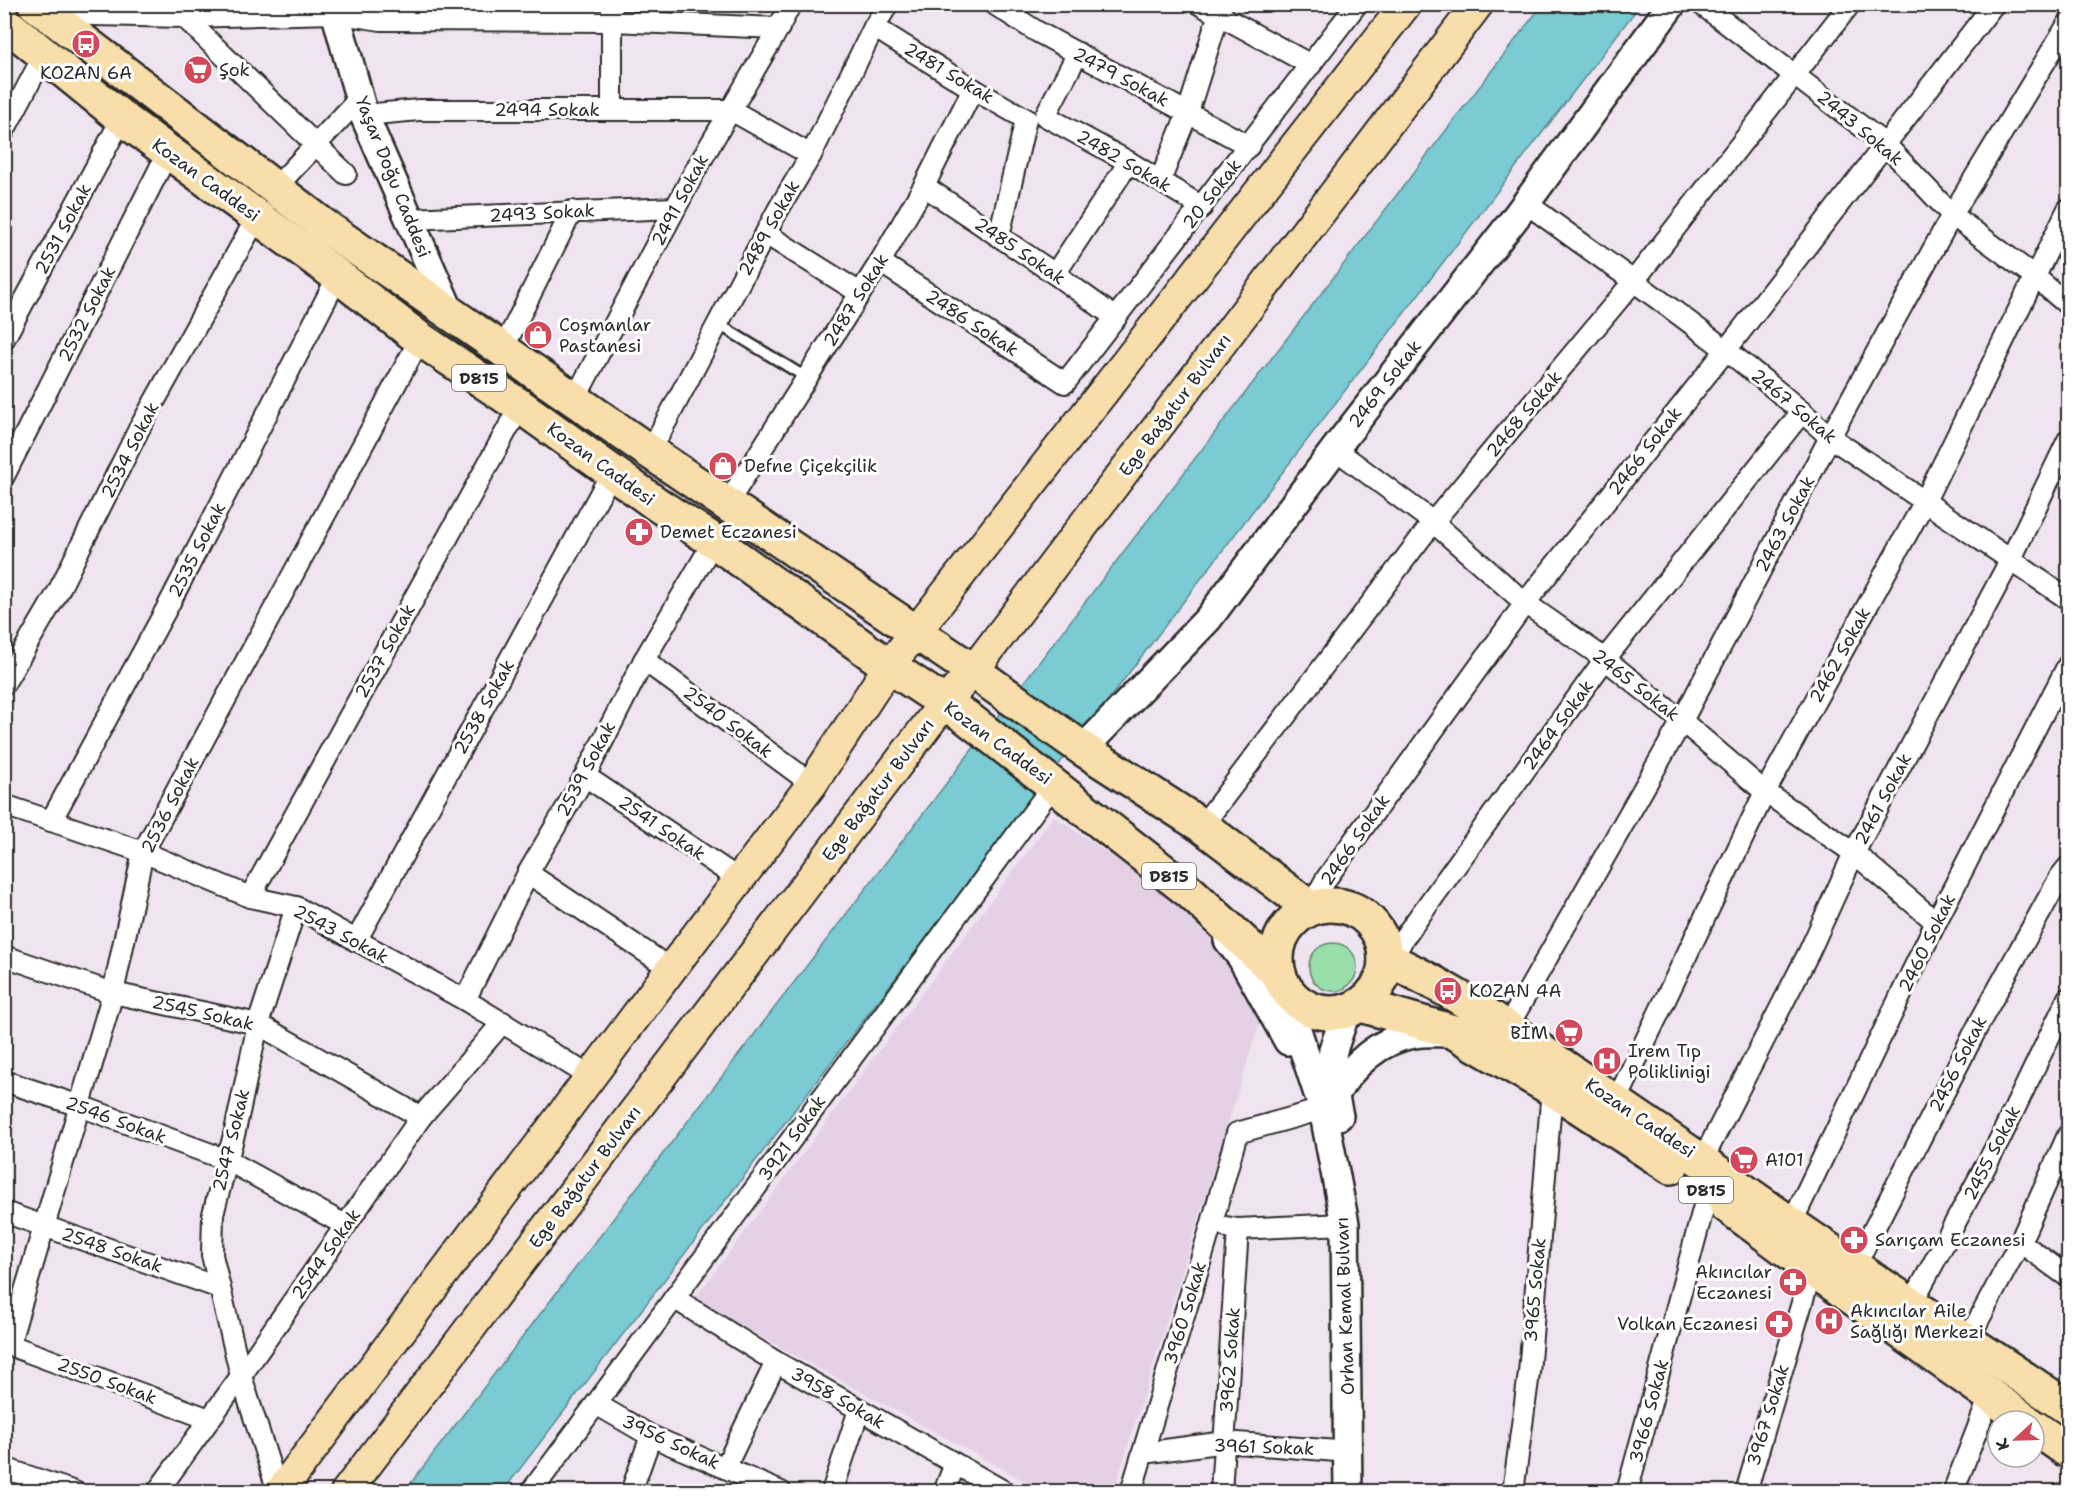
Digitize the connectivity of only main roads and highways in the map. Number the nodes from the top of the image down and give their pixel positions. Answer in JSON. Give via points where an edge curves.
{"nodes":[{"id":1,"x":1406,"y":4,"type":"edge"},
{"id":2,"x":1478,"y":4,"type":"edge"},
{"id":3,"x":1672,"y":4,"type":"edge"},
{"id":4,"x":41,"y":9,"type":"edge"},
{"id":5,"x":334,"y":9,"type":"edge"},
{"id":6,"x":4,"y":22,"type":"edge"},
{"id":7,"x":440,"y":305,"type":"junction"},
{"id":8,"x":419,"y":338,"type":"junction"},
{"id":9,"x":915,"y":633,"type":"junction"},
{"id":10,"x":889,"y":666,"type":"junction"},
{"id":11,"x":984,"y":679,"type":"junction"},
{"id":12,"x":955,"y":710,"type":"junction"},
{"id":13,"x":1083,"y":749,"type":"junction"},
{"id":14,"x":1190,"y":892,"type":"junction"},
{"id":15,"x":1310,"y":908,"type":"junction"},
{"id":16,"x":1388,"y":960,"type":"junction"},
{"id":17,"x":1279,"y":975,"type":"junction"},
{"id":18,"x":1361,"y":1005,"type":"junction"},
{"id":19,"x":1454,"y":1032,"type":"junction"},
{"id":20,"x":1324,"y":1097,"type":"junction"},
{"id":21,"x":1705,"y":1176,"type":"junction"},
{"id":22,"x":2068,"y":1408,"type":"edge"},
{"id":23,"x":2009,"y":1409,"type":"edge"},
{"id":24,"x":2046,"y":1435,"type":"edge"},
{"id":25,"x":2068,"y":1451,"type":"edge"},
{"id":26,"x":279,"y":1491,"type":"edge"},
{"id":27,"x":346,"y":1491,"type":"edge"},
{"id":28,"x":1348,"y":1491,"type":"edge"},
{"id":29,"x":1362,"y":1491,"type":"edge"}],
"edges":[{"from":1,"to":9,"type":"main road"},
{"from":2,"to":11,"type":"main road","name":"Ege Bağatur Bulvarı"},
{"from":3,"to":13,"type":"main road","name":"2469 Sokak","via":[[1526,203],[1208,620]]},
{"from":4,"to":7,"type":"highway","name":"Kozan Caddesi","number":"D815","via":[[324,225]]},
{"from":5,"to":7,"type":"main road","name":"Yaşar Doğu Caddesi","via":[[362,107]]},
{"from":6,"to":8,"type":"highway","name":"Kozan Caddesi","number":"D815","via":[[122,118]]},
{"from":7,"to":8,"type":"highway","via":[[417,305]]},
{"from":7,"to":9,"type":"highway","name":"Kozan Caddesi","number":"D815"},
{"from":8,"to":10,"type":"highway","name":"Kozan Caddesi","number":"D815"},
{"from":9,"to":10,"type":"main road"},
{"from":9,"to":11,"type":"highway","name":"Kozan Caddesi","number":"D815"},
{"from":10,"to":12,"type":"highway","name":"Kozan Caddesi","number":"D815"},
{"from":10,"to":26,"type":"main road","via":[[812,784]]},
{"from":11,"to":12,"type":"main road","name":"Ege Bağatur Bulvarı"},
{"from":11,"to":13,"type":"highway","name":"Kozan Caddesi","number":"D815"},
{"from":12,"to":14,"type":"highway","name":"Kozan Caddesi","number":"D815"},
{"from":12,"to":27,"type":"main road","name":"Ege Bağatur Bulvarı"},
{"from":13,"to":15,"type":"highway","name":"Kozan Caddesi","number":"D815","via":[[1202,826]]},
{"from":14,"to":17,"type":"highway","name":"Kozan Caddesi","number":"D815"},
{"from":14,"to":20,"type":"main road","via":[[1241,957]]},
{"from":15,"to":16,"type":"highway","via":[[1326,904],[1357,911],[1376,930]]},
{"from":15,"to":17,"type":"highway","via":[[1298,915],[1280,943]]},
{"from":16,"to":18,"type":"highway","via":[[1374,992]]},
{"from":16,"to":21,"type":"highway","name":"Kozan Caddesi","number":"D815","via":[[1448,991],[1616,1102]]},
{"from":17,"to":18,"type":"highway","number":"D815","via":[[1303,1006],[1324,1013],[1343,1012]]},
{"from":17,"to":20,"type":"main road"},
{"from":18,"to":19,"type":"highway","name":"Kozan Caddesi","number":"D815"},
{"from":18,"to":20,"type":"main road","via":[[1344,1018]]},
{"from":19,"to":20,"type":"main road","via":[[1414,1034],[1383,1045]]},
{"from":19,"to":21,"type":"highway","name":"Kozan Caddesi","number":"D815"},
{"from":20,"to":28,"type":"main road","name":"Orhan Kemal Bulvarı","via":[[1345,1224]]},
{"from":20,"to":29,"type":"main road","name":"Orhan Kemal Bulvarı","via":[[1364,1224]]},
{"from":21,"to":22,"type":"highway","name":"Kozan Caddesi","number":"D815","via":[[1791,1224]]},
{"from":21,"to":23,"type":"highway","name":"Kozan Caddesi","number":"D815","via":[[1812,1269]]},
{"from":24,"to":25,"type":"highway"}]}
